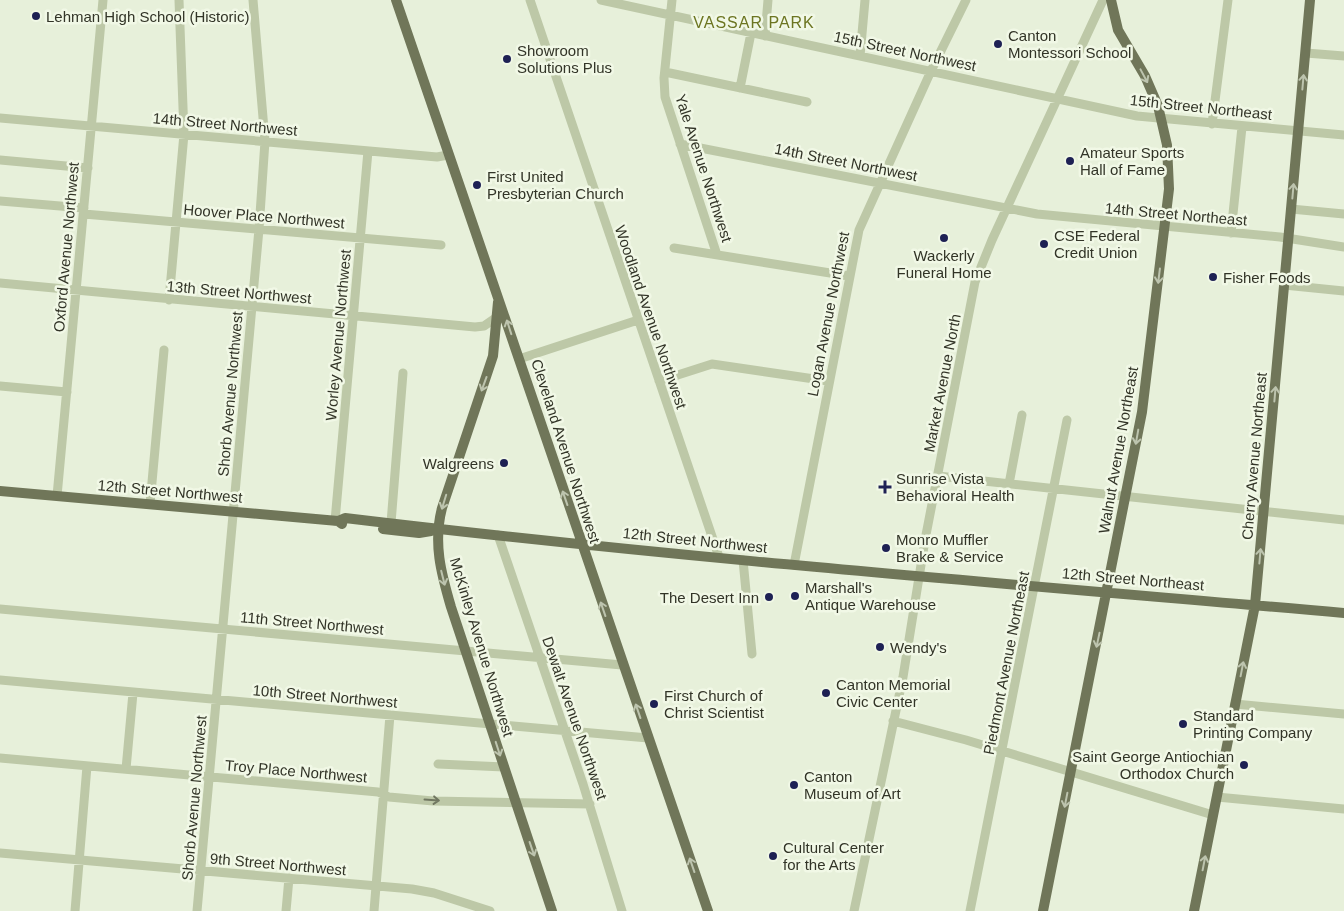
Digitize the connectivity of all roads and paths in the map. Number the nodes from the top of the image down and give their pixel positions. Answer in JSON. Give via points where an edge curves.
{"nodes":[{"id":1,"x":103,"y":0,"type":"edge"},
{"id":2,"x":179,"y":0,"type":"edge"},
{"id":3,"x":253,"y":0,"type":"edge"},
{"id":4,"x":396,"y":0,"type":"edge"},
{"id":5,"x":530,"y":0,"type":"edge"},
{"id":6,"x":601,"y":0,"type":"edge"},
{"id":7,"x":672,"y":0,"type":"edge"},
{"id":8,"x":768,"y":0,"type":"edge"},
{"id":9,"x":865,"y":0,"type":"edge"},
{"id":10,"x":966,"y":0,"type":"edge"},
{"id":11,"x":1103,"y":0,"type":"edge"},
{"id":12,"x":1110,"y":0,"type":"edge"},
{"id":13,"x":1228,"y":0,"type":"edge"},
{"id":14,"x":1310,"y":0,"type":"edge"},
{"id":15,"x":670,"y":16,"type":"junction"},
{"id":16,"x":751,"y":34,"type":"junction"},
{"id":17,"x":765,"y":36,"type":"junction"},
{"id":18,"x":1306,"y":53,"type":"junction"},
{"id":19,"x":860,"y":56,"type":"junction"},
{"id":20,"x":1344,"y":56,"type":"edge"},
{"id":21,"x":931,"y":71,"type":"junction"},
{"id":22,"x":665,"y":72,"type":"junction"},
{"id":23,"x":740,"y":88,"type":"junction"},
{"id":24,"x":1057,"y":98,"type":"junction"},
{"id":25,"x":807,"y":102,"type":"dead end"},
{"id":26,"x":0,"y":118,"type":"edge"},
{"id":27,"x":1162,"y":120,"type":"junction"},
{"id":28,"x":1212,"y":124,"type":"junction"},
{"id":29,"x":92,"y":125,"type":"junction"},
{"id":30,"x":1242,"y":127,"type":"junction"},
{"id":31,"x":1298,"y":131,"type":"junction"},
{"id":32,"x":184,"y":134,"type":"junction"},
{"id":33,"x":1344,"y":135,"type":"edge"},
{"id":34,"x":265,"y":141,"type":"junction"},
{"id":35,"x":680,"y":144,"type":"junction"},
{"id":36,"x":368,"y":151,"type":"junction"},
{"id":37,"x":448,"y":155,"type":"junction"},
{"id":38,"x":0,"y":160,"type":"edge"},
{"id":39,"x":88,"y":168,"type":"junction"},
{"id":40,"x":879,"y":183,"type":"junction"},
{"id":41,"x":0,"y":201,"type":"edge"},
{"id":42,"x":1006,"y":209,"type":"junction"},
{"id":43,"x":1291,"y":209,"type":"junction"},
{"id":44,"x":84,"y":211,"type":"junction"},
{"id":45,"x":1344,"y":214,"type":"edge"},
{"id":46,"x":176,"y":222,"type":"junction"},
{"id":47,"x":1165,"y":227,"type":"junction"},
{"id":48,"x":260,"y":229,"type":"junction"},
{"id":49,"x":1231,"y":233,"type":"junction"},
{"id":50,"x":360,"y":238,"type":"junction"},
{"id":51,"x":1288,"y":239,"type":"junction"},
{"id":52,"x":441,"y":245,"type":"dead end"},
{"id":53,"x":1344,"y":247,"type":"edge"},
{"id":54,"x":674,"y":248,"type":"dead end"},
{"id":55,"x":717,"y":255,"type":"junction"},
{"id":56,"x":849,"y":276,"type":"junction"},
{"id":57,"x":0,"y":283,"type":"edge"},
{"id":58,"x":1284,"y":285,"type":"junction"},
{"id":59,"x":76,"y":291,"type":"junction"},
{"id":60,"x":1344,"y":291,"type":"edge"},
{"id":61,"x":169,"y":300,"type":"junction"},
{"id":62,"x":498,"y":302,"type":"junction"},
{"id":63,"x":252,"y":307,"type":"junction"},
{"id":64,"x":354,"y":316,"type":"junction"},
{"id":65,"x":497,"y":318,"type":"junction"},
{"id":66,"x":638,"y":320,"type":"junction"},
{"id":67,"x":475,"y":327,"type":"junction"},
{"id":68,"x":496,"y":341,"type":"junction"},
{"id":69,"x":164,"y":350,"type":"dead end"},
{"id":70,"x":519,"y":359,"type":"junction"},
{"id":71,"x":403,"y":373,"type":"dead end"},
{"id":72,"x":828,"y":380,"type":"junction"},
{"id":73,"x":659,"y":381,"type":"junction"},
{"id":74,"x":0,"y":386,"type":"edge"},
{"id":75,"x":67,"y":392,"type":"junction"},
{"id":76,"x":1022,"y":415,"type":"dead end"},
{"id":77,"x":1067,"y":420,"type":"dead end"},
{"id":78,"x":938,"y":476,"type":"junction"},
{"id":79,"x":1010,"y":484,"type":"junction"},
{"id":80,"x":1055,"y":489,"type":"junction"},
{"id":81,"x":0,"y":491,"type":"edge"},
{"id":82,"x":57,"y":496,"type":"junction"},
{"id":83,"x":1126,"y":497,"type":"junction"},
{"id":84,"x":150,"y":504,"type":"junction"},
{"id":85,"x":233,"y":512,"type":"junction"},
{"id":86,"x":1264,"y":513,"type":"junction"},
{"id":87,"x":1344,"y":520,"type":"edge"},
{"id":88,"x":336,"y":521,"type":"junction"},
{"id":89,"x":391,"y":523,"type":"junction"},
{"id":90,"x":438,"y":530,"type":"junction"},
{"id":91,"x":498,"y":535,"type":"junction"},
{"id":92,"x":581,"y":544,"type":"junction"},
{"id":93,"x":719,"y":557,"type":"junction"},
{"id":94,"x":743,"y":560,"type":"junction"},
{"id":95,"x":794,"y":565,"type":"junction"},
{"id":96,"x":918,"y":577,"type":"junction"},
{"id":97,"x":1036,"y":586,"type":"junction"},
{"id":98,"x":1108,"y":592,"type":"junction"},
{"id":99,"x":1255,"y":605,"type":"junction"},
{"id":100,"x":0,"y":609,"type":"edge"},
{"id":101,"x":1344,"y":612,"type":"edge"},
{"id":102,"x":223,"y":629,"type":"junction"},
{"id":103,"x":466,"y":652,"type":"junction"},
{"id":104,"x":752,"y":654,"type":"dead end"},
{"id":105,"x":540,"y":658,"type":"junction"},
{"id":106,"x":622,"y":665,"type":"junction"},
{"id":107,"x":0,"y":680,"type":"edge"},
{"id":108,"x":133,"y":693,"type":"junction"},
{"id":109,"x":216,"y":700,"type":"junction"},
{"id":110,"x":1235,"y":704,"type":"junction"},
{"id":111,"x":1344,"y":714,"type":"edge"},
{"id":112,"x":390,"y":715,"type":"junction"},
{"id":113,"x":893,"y":721,"type":"junction"},
{"id":114,"x":490,"y":724,"type":"junction"},
{"id":115,"x":565,"y":731,"type":"junction"},
{"id":116,"x":648,"y":738,"type":"junction"},
{"id":117,"x":1002,"y":751,"type":"junction"},
{"id":118,"x":0,"y":758,"type":"edge"},
{"id":119,"x":438,"y":764,"type":"dead end"},
{"id":120,"x":87,"y":766,"type":"junction"},
{"id":121,"x":504,"y":767,"type":"junction"},
{"id":122,"x":126,"y":769,"type":"junction"},
{"id":123,"x":1071,"y":772,"type":"junction"},
{"id":124,"x":210,"y":777,"type":"junction"},
{"id":125,"x":384,"y":795,"type":"junction"},
{"id":126,"x":1217,"y":797,"type":"junction"},
{"id":127,"x":516,"y":803,"type":"junction"},
{"id":128,"x":590,"y":804,"type":"junction"},
{"id":129,"x":1344,"y":809,"type":"edge"},
{"id":130,"x":1213,"y":815,"type":"junction"},
{"id":131,"x":0,"y":853,"type":"edge"},
{"id":132,"x":79,"y":860,"type":"junction"},
{"id":133,"x":201,"y":871,"type":"junction"},
{"id":134,"x":289,"y":878,"type":"junction"},
{"id":135,"x":376,"y":886,"type":"junction"},
{"id":136,"x":75,"y":911,"type":"edge"},
{"id":137,"x":198,"y":911,"type":"edge"},
{"id":138,"x":286,"y":911,"type":"edge"},
{"id":139,"x":374,"y":911,"type":"edge"},
{"id":140,"x":490,"y":911,"type":"edge"},
{"id":141,"x":552,"y":911,"type":"edge"},
{"id":142,"x":622,"y":911,"type":"edge"},
{"id":143,"x":708,"y":911,"type":"edge"},
{"id":144,"x":854,"y":911,"type":"edge"},
{"id":145,"x":970,"y":911,"type":"edge"},
{"id":146,"x":1044,"y":911,"type":"edge"},
{"id":147,"x":1194,"y":911,"type":"edge"}],
"edges":[{"from":1,"to":29,"type":"street","name":"Oxford Avenue Northwest"},
{"from":2,"to":32,"type":"street"},
{"from":3,"to":34,"type":"street","name":"Shorb Avenue Northwest"},
{"from":4,"to":37,"type":"main road","name":"Cleveland Avenue Northwest"},
{"from":5,"to":66,"type":"street","name":"Woodland Avenue Northwest"},
{"from":6,"to":15,"type":"street","name":"15th Street Northwest"},
{"from":7,"to":15,"type":"street","name":"Yale Avenue Northwest"},
{"from":8,"to":17,"type":"street"},
{"from":9,"to":19,"type":"street"},
{"from":10,"to":21,"type":"street","name":"Logan Avenue Northwest"},
{"from":11,"to":24,"type":"street","name":"Market Avenue North"},
{"from":12,"to":27,"type":"main road","name":"Walnut Avenue Northeast","one_way":true,"via":[[1118,30],[1145,76]]},
{"from":13,"to":28,"type":"street"},
{"from":14,"to":18,"type":"main road","name":"Cherry Avenue Northeast"},
{"from":15,"to":16,"type":"street","name":"15th Street Northwest"},
{"from":15,"to":22,"type":"street","name":"Yale Avenue Northwest"},
{"from":16,"to":17,"type":"street","name":"15th Street Northwest"},
{"from":16,"to":23,"type":"street"},
{"from":17,"to":19,"type":"street","name":"15th Street Northwest"},
{"from":18,"to":20,"type":"street"},
{"from":31,"to":18,"type":"main road","name":"Cherry Avenue Northeast","one_way":true},
{"from":19,"to":21,"type":"street","name":"15th Street Northwest"},
{"from":21,"to":24,"type":"street","name":"15th Street Northwest"},
{"from":21,"to":40,"type":"street","name":"Logan Avenue Northwest"},
{"from":22,"to":23,"type":"street"},
{"from":22,"to":35,"type":"street","name":"Yale Avenue Northwest","via":[[665,97]]},
{"from":23,"to":25,"type":"street"},
{"from":24,"to":27,"type":"street","name":"15th Street Northeast"},
{"from":24,"to":42,"type":"street","name":"Market Avenue North"},
{"from":26,"to":29,"type":"street","name":"14th Street Northwest"},
{"from":27,"to":28,"type":"street","name":"15th Street Northeast"},
{"from":27,"to":47,"type":"main road","name":"Walnut Avenue Northeast","via":[[1170,174]]},
{"from":28,"to":30,"type":"street","name":"15th Street Northeast"},
{"from":29,"to":32,"type":"street","name":"14th Street Northwest"},
{"from":29,"to":39,"type":"street","name":"Oxford Avenue Northwest"},
{"from":30,"to":31,"type":"street","name":"15th Street Northeast"},
{"from":30,"to":49,"type":"street"},
{"from":31,"to":33,"type":"street","name":"15th Street Northeast"},
{"from":43,"to":31,"type":"main road","name":"Cherry Avenue Northeast","one_way":true},
{"from":32,"to":34,"type":"street","name":"14th Street Northwest"},
{"from":32,"to":46,"type":"street"},
{"from":34,"to":36,"type":"street","name":"14th Street Northwest"},
{"from":34,"to":48,"type":"street","name":"Shorb Avenue Northwest"},
{"from":35,"to":40,"type":"street","name":"14th Street Northwest"},
{"from":35,"to":55,"type":"street","name":"Yale Avenue Northwest"},
{"from":36,"to":37,"type":"street","name":"14th Street Northwest","via":[[437,157]]},
{"from":36,"to":50,"type":"street","name":"Worley Avenue Northwest"},
{"from":37,"to":62,"type":"main road","name":"Cleveland Avenue Northwest"},
{"from":38,"to":39,"type":"street"},
{"from":39,"to":44,"type":"street","name":"Oxford Avenue Northwest"},
{"from":40,"to":42,"type":"street","name":"14th Street Northwest"},
{"from":40,"to":56,"type":"street","name":"Logan Avenue Northwest","via":[[859,230]]},
{"from":41,"to":44,"type":"street","name":"Hoover Place Northwest"},
{"from":42,"to":47,"type":"street","name":"14th Street Northeast"},
{"from":42,"to":78,"type":"street","name":"Market Avenue North","via":[[974,288]]},
{"from":43,"to":45,"type":"street"},
{"from":43,"to":51,"type":"main road","name":"Cherry Avenue Northeast"},
{"from":44,"to":46,"type":"street","name":"Hoover Place Northwest"},
{"from":44,"to":59,"type":"street","name":"Oxford Avenue Northwest"},
{"from":46,"to":48,"type":"street","name":"Hoover Place Northwest"},
{"from":46,"to":61,"type":"street"},
{"from":47,"to":49,"type":"street","name":"14th Street Northeast"},
{"from":47,"to":83,"type":"main road","name":"Walnut Avenue Northeast","one_way":true,"via":[[1148,373]]},
{"from":48,"to":50,"type":"street","name":"Hoover Place Northwest"},
{"from":48,"to":63,"type":"street","name":"Shorb Avenue Northwest"},
{"from":49,"to":51,"type":"street","name":"14th Street Northeast"},
{"from":50,"to":52,"type":"street","name":"Hoover Place Northwest"},
{"from":50,"to":64,"type":"street","name":"Worley Avenue Northwest"},
{"from":51,"to":53,"type":"street","name":"14th Street Northeast"},
{"from":51,"to":58,"type":"main road","name":"Cherry Avenue Northeast"},
{"from":54,"to":55,"type":"street"},
{"from":55,"to":56,"type":"street"},
{"from":56,"to":72,"type":"street","name":"Logan Avenue Northwest"},
{"from":57,"to":59,"type":"street","name":"13th Street Northwest"},
{"from":58,"to":60,"type":"street"},
{"from":86,"to":58,"type":"main road","name":"Cherry Avenue Northeast","one_way":true},
{"from":59,"to":61,"type":"street","name":"13th Street Northwest"},
{"from":59,"to":75,"type":"street","name":"Oxford Avenue Northwest"},
{"from":61,"to":63,"type":"street","name":"13th Street Northwest"},
{"from":62,"to":65,"type":"main road","name":"McKinley Avenue Northwest"},
{"from":70,"to":62,"type":"main road","name":"Cleveland Avenue Northwest","one_way":true},
{"from":63,"to":64,"type":"street","name":"13th Street Northwest"},
{"from":63,"to":85,"type":"street","name":"Shorb Avenue Northwest"},
{"from":64,"to":67,"type":"street","name":"13th Street Northwest"},
{"from":64,"to":88,"type":"street","name":"Worley Avenue Northwest"},
{"from":65,"to":67,"type":"street","name":"13th Street Northwest"},
{"from":65,"to":68,"type":"main road","name":"McKinley Avenue Northwest"},
{"from":66,"to":70,"type":"street"},
{"from":66,"to":73,"type":"street","name":"Woodland Avenue Northwest"},
{"from":67,"to":68,"type":"street","name":"13th Street Northwest"},
{"from":68,"to":90,"type":"main road","name":"McKinley Avenue Northwest","one_way":true,"via":[[442,508]]},
{"from":69,"to":84,"type":"street"},
{"from":92,"to":70,"type":"main road","name":"Cleveland Avenue Northwest","one_way":true},
{"from":71,"to":89,"type":"street"},
{"from":72,"to":73,"type":"street","via":[[712,364]]},
{"from":72,"to":95,"type":"street","name":"Logan Avenue Northwest"},
{"from":73,"to":93,"type":"street","name":"Woodland Avenue Northwest"},
{"from":74,"to":75,"type":"street"},
{"from":75,"to":82,"type":"street","name":"Oxford Avenue Northwest"},
{"from":76,"to":79,"type":"street"},
{"from":77,"to":80,"type":"street","name":"Piedmont Avenue Northeast"},
{"from":78,"to":79,"type":"street"},
{"from":78,"to":96,"type":"street","name":"Market Avenue North"},
{"from":79,"to":80,"type":"street"},
{"from":80,"to":83,"type":"street"},
{"from":80,"to":97,"type":"street","name":"Piedmont Avenue Northeast"},
{"from":81,"to":82,"type":"main road","name":"12th Street Northwest"},
{"from":82,"to":84,"type":"main road","name":"12th Street Northwest"},
{"from":83,"to":86,"type":"street"},
{"from":83,"to":98,"type":"main road","name":"Walnut Avenue Northeast"},
{"from":84,"to":85,"type":"main road","name":"12th Street Northwest"},
{"from":85,"to":88,"type":"main road","name":"12th Street Northwest"},
{"from":85,"to":102,"type":"street","name":"Shorb Avenue Northwest"},
{"from":86,"to":87,"type":"street"},
{"from":99,"to":86,"type":"main road","name":"Cherry Avenue Northeast","one_way":true},
{"from":88,"to":89,"type":"main road","name":"12th Street Northwest","via":[[345,518]]},
{"from":88,"to":90,"type":"main road","name":"12th Street Northwest","via":[[344,525],[419,533]]},
{"from":89,"to":90,"type":"main road","name":"12th Street Northwest"},
{"from":90,"to":91,"type":"main road","name":"12th Street Northwest"},
{"from":90,"to":103,"type":"main road","name":"McKinley Avenue Northwest","one_way":true,"via":[[440,565]]},
{"from":91,"to":92,"type":"main road","name":"12th Street Northwest"},
{"from":91,"to":105,"type":"street","name":"Dewalt Avenue Northwest"},
{"from":92,"to":93,"type":"main road","name":"12th Street Northwest"},
{"from":106,"to":92,"type":"main road","name":"Cleveland Avenue Northwest","one_way":true},
{"from":93,"to":94,"type":"main road","name":"12th Street Northwest"},
{"from":94,"to":95,"type":"main road","name":"12th Street Northwest"},
{"from":94,"to":104,"type":"street"},
{"from":95,"to":96,"type":"main road","name":"12th Street Northwest"},
{"from":96,"to":97,"type":"main road","name":"12th Street Northeast"},
{"from":96,"to":113,"type":"street","name":"Market Avenue North"},
{"from":97,"to":98,"type":"main road","name":"12th Street Northeast"},
{"from":97,"to":117,"type":"street","name":"Piedmont Avenue Northeast"},
{"from":98,"to":99,"type":"main road","name":"12th Street Northeast"},
{"from":98,"to":123,"type":"main road","name":"Walnut Avenue Northeast","one_way":true},
{"from":99,"to":101,"type":"main road","name":"12th Street Northeast"},
{"from":110,"to":99,"type":"main road","name":"Cherry Avenue Northeast","one_way":true},
{"from":100,"to":102,"type":"street","name":"11th Street Northwest"},
{"from":102,"to":103,"type":"street","name":"11th Street Northwest"},
{"from":102,"to":109,"type":"street","name":"Shorb Avenue Northwest"},
{"from":103,"to":105,"type":"street","name":"11th Street Northwest"},
{"from":103,"to":114,"type":"main road","name":"McKinley Avenue Northwest"},
{"from":105,"to":106,"type":"street","name":"11th Street Northwest"},
{"from":105,"to":115,"type":"street","name":"Dewalt Avenue Northwest"},
{"from":116,"to":106,"type":"main road","name":"Cleveland Avenue Northwest","one_way":true},
{"from":107,"to":108,"type":"street","name":"10th Street Northwest"},
{"from":108,"to":109,"type":"street","name":"10th Street Northwest"},
{"from":108,"to":122,"type":"street"},
{"from":109,"to":112,"type":"street","name":"10th Street Northwest"},
{"from":109,"to":124,"type":"street","name":"Shorb Avenue Northwest"},
{"from":110,"to":111,"type":"street"},
{"from":110,"to":126,"type":"main road","name":"Cherry Avenue Northeast"},
{"from":112,"to":114,"type":"street","name":"10th Street Northwest"},
{"from":112,"to":125,"type":"street"},
{"from":113,"to":117,"type":"street"},
{"from":113,"to":144,"type":"street","name":"Market Avenue North"},
{"from":114,"to":115,"type":"street","name":"10th Street Northwest"},
{"from":114,"to":121,"type":"main road","name":"McKinley Avenue Northwest","one_way":true},
{"from":115,"to":116,"type":"street","name":"10th Street Northwest"},
{"from":115,"to":128,"type":"street","name":"Dewalt Avenue Northwest"},
{"from":143,"to":116,"type":"main road","name":"Cleveland Avenue Northwest","one_way":true},
{"from":117,"to":123,"type":"street"},
{"from":117,"to":145,"type":"street","name":"Piedmont Avenue Northeast"},
{"from":118,"to":120,"type":"street","name":"Troy Place Northwest"},
{"from":119,"to":121,"type":"street"},
{"from":120,"to":122,"type":"street","name":"Troy Place Northwest"},
{"from":120,"to":132,"type":"street"},
{"from":121,"to":127,"type":"main road","name":"McKinley Avenue Northwest"},
{"from":122,"to":124,"type":"street","name":"Troy Place Northwest"},
{"from":123,"to":130,"type":"street"},
{"from":123,"to":146,"type":"main road","name":"Walnut Avenue Northeast","one_way":true},
{"from":124,"to":125,"type":"street","name":"Troy Place Northwest"},
{"from":124,"to":133,"type":"street","name":"Shorb Avenue Northwest"},
{"from":125,"to":127,"type":"street","name":"Troy Place Northwest","one_way":true,"via":[[433,801]]},
{"from":125,"to":135,"type":"street"},
{"from":126,"to":129,"type":"street"},
{"from":126,"to":130,"type":"main road","name":"Cherry Avenue Northeast"},
{"from":127,"to":128,"type":"street","name":"Troy Place Northwest"},
{"from":127,"to":141,"type":"main road","name":"McKinley Avenue Northwest","one_way":true},
{"from":128,"to":142,"type":"street","name":"Dewalt Avenue Northwest"},
{"from":147,"to":130,"type":"main road","name":"Cherry Avenue Northeast","one_way":true},
{"from":131,"to":132,"type":"street","name":"9th Street Northwest"},
{"from":132,"to":133,"type":"street","name":"9th Street Northwest"},
{"from":132,"to":136,"type":"street"},
{"from":133,"to":134,"type":"street","name":"9th Street Northwest"},
{"from":133,"to":137,"type":"street","name":"Shorb Avenue Northwest"},
{"from":134,"to":135,"type":"street","name":"9th Street Northwest"},
{"from":134,"to":138,"type":"street"},
{"from":135,"to":139,"type":"street"},
{"from":135,"to":140,"type":"street","name":"9th Street Northwest","via":[[425,891]]}]}
